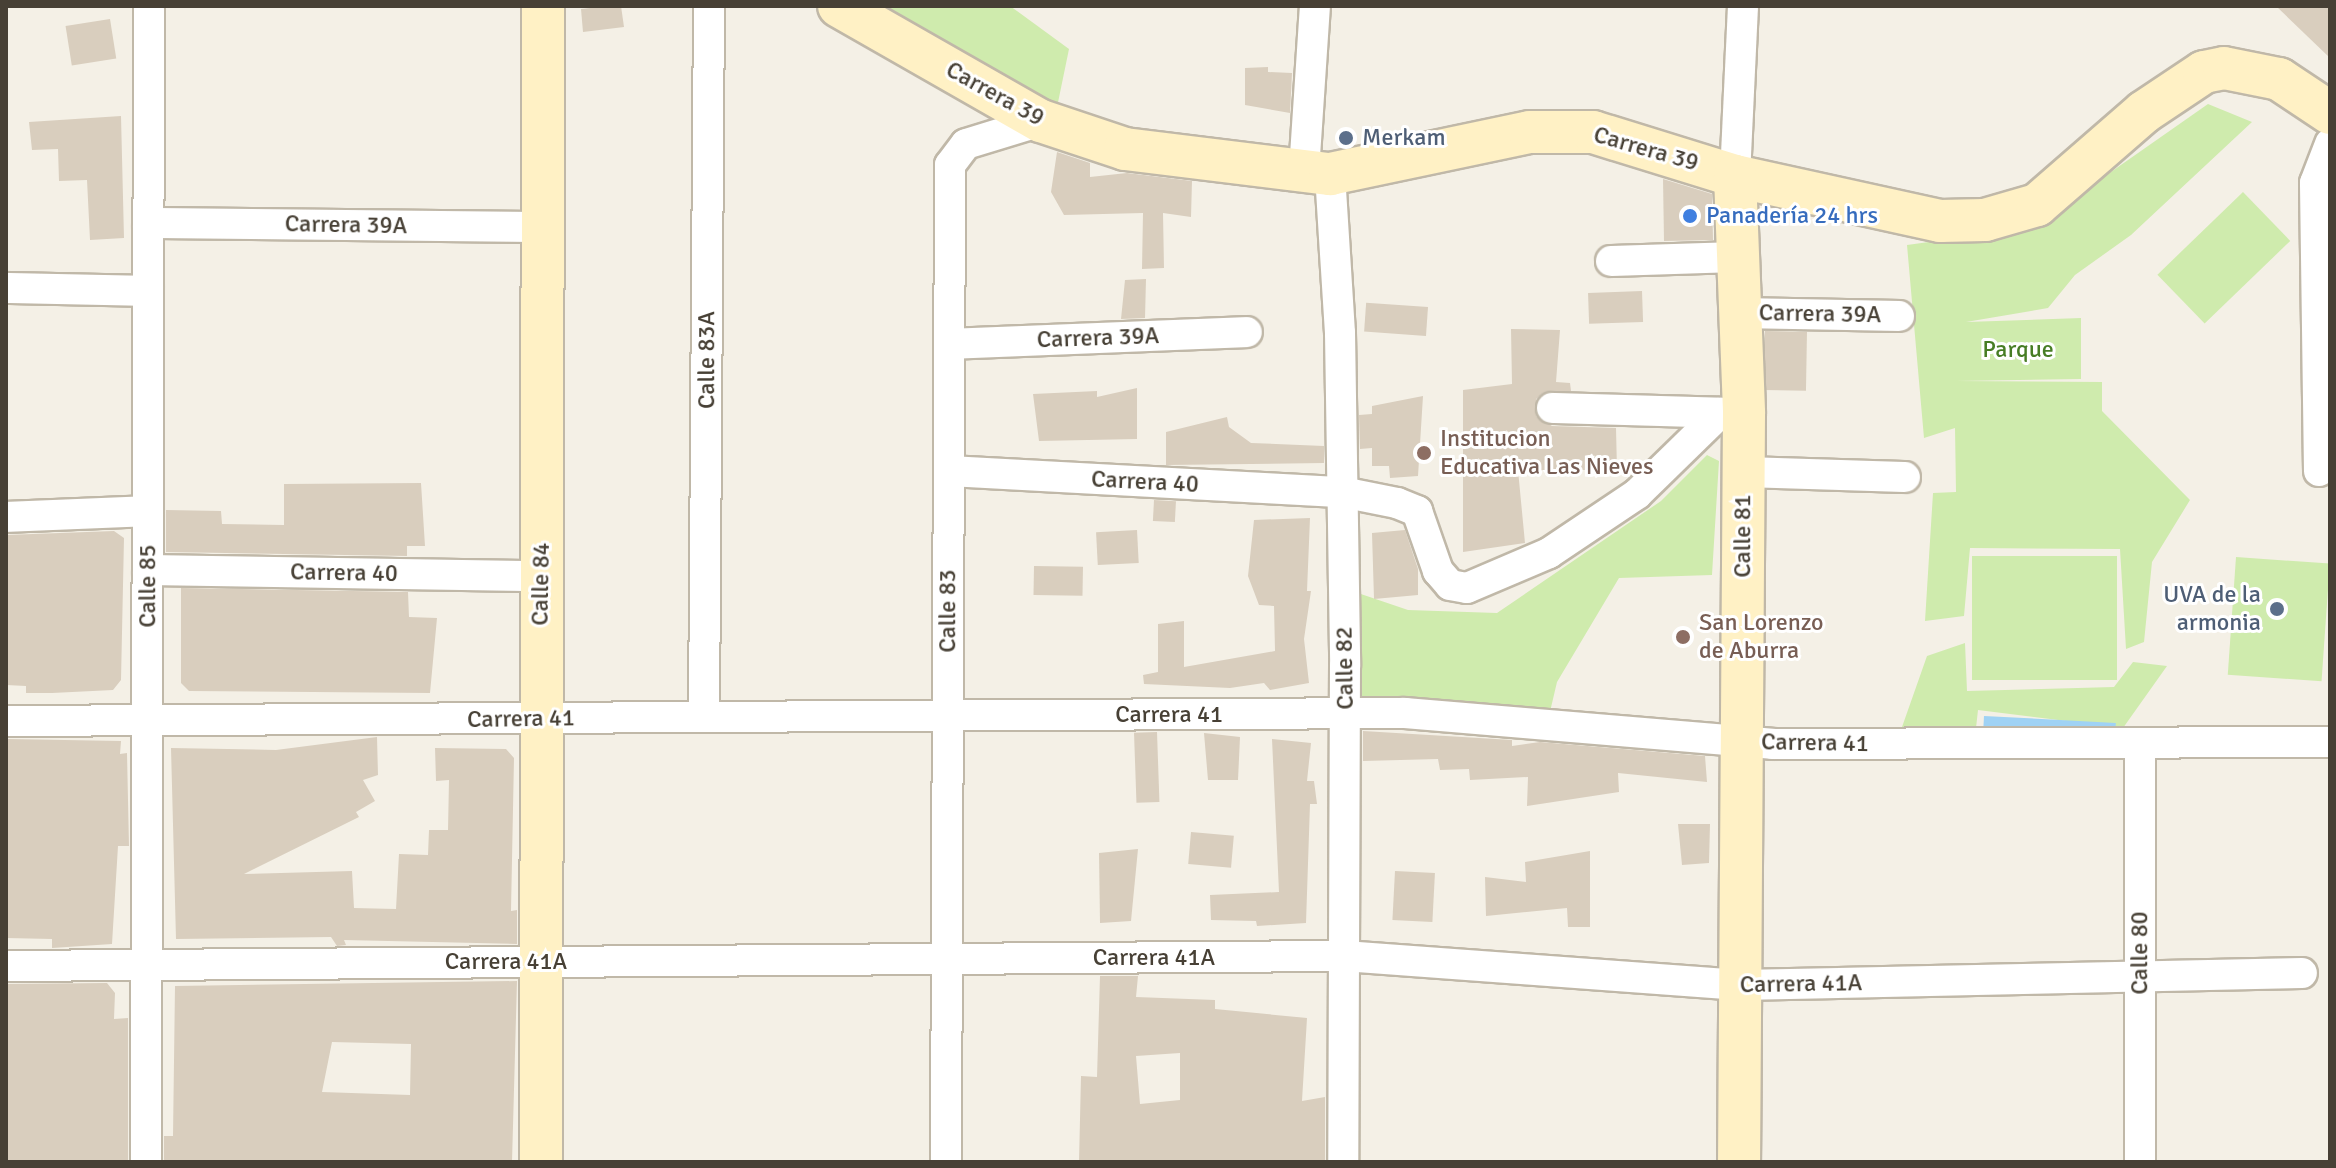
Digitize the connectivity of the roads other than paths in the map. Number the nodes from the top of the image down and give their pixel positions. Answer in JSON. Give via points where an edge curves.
{"nodes":[{"id":1,"x":543,"y":6,"type":"edge"},
{"id":2,"x":709,"y":6,"type":"edge"},
{"id":3,"x":839,"y":6,"type":"edge"},
{"id":4,"x":1315,"y":6,"type":"edge"},
{"id":5,"x":1743,"y":6,"type":"edge"},
{"id":6,"x":149,"y":9,"type":"dead end"},
{"id":7,"x":2330,"y":113,"type":"edge"},
{"id":8,"x":1041,"y":121,"type":"junction"},
{"id":9,"x":2330,"y":144,"type":"edge"},
{"id":10,"x":1317,"y":172,"type":"junction"},
{"id":11,"x":1735,"y":176,"type":"junction"},
{"id":12,"x":148,"y":223,"type":"junction"},
{"id":13,"x":544,"y":227,"type":"junction"},
{"id":14,"x":1737,"y":257,"type":"junction"},
{"id":15,"x":1611,"y":261,"type":"dead end"},
{"id":16,"x":6,"y":288,"type":"edge"},
{"id":17,"x":148,"y":291,"type":"junction"},
{"id":18,"x":1741,"y":313,"type":"junction"},
{"id":19,"x":1899,"y":316,"type":"dead end"},
{"id":20,"x":1247,"y":332,"type":"dead end"},
{"id":21,"x":950,"y":344,"type":"junction"},
{"id":22,"x":1552,"y":408,"type":"dead end"},
{"id":23,"x":1732,"y":413,"type":"junction"},
{"id":24,"x":949,"y":471,"type":"junction"},
{"id":25,"x":2319,"y":471,"type":"dead end"},
{"id":26,"x":1744,"y":472,"type":"junction"},
{"id":27,"x":1905,"y":477,"type":"dead end"},
{"id":28,"x":1342,"y":492,"type":"junction"},
{"id":29,"x":148,"y":511,"type":"junction"},
{"id":30,"x":6,"y":517,"type":"edge"},
{"id":31,"x":148,"y":570,"type":"junction"},
{"id":32,"x":541,"y":576,"type":"junction"},
{"id":33,"x":1346,"y":714,"type":"junction"},
{"id":34,"x":704,"y":715,"type":"junction"},
{"id":35,"x":948,"y":716,"type":"junction"},
{"id":36,"x":539,"y":720,"type":"junction"},
{"id":37,"x":6,"y":721,"type":"edge"},
{"id":38,"x":148,"y":723,"type":"junction"},
{"id":39,"x":1742,"y":741,"type":"junction"},
{"id":40,"x":2330,"y":742,"type":"edge"},
{"id":41,"x":2140,"y":744,"type":"junction"},
{"id":42,"x":1344,"y":956,"type":"junction"},
{"id":43,"x":947,"y":959,"type":"junction"},
{"id":44,"x":541,"y":962,"type":"junction"},
{"id":45,"x":147,"y":965,"type":"junction"},
{"id":46,"x":6,"y":966,"type":"edge"},
{"id":47,"x":2302,"y":973,"type":"dead end"},
{"id":48,"x":2140,"y":978,"type":"junction"},
{"id":49,"x":1740,"y":985,"type":"junction"},
{"id":50,"x":146,"y":1162,"type":"edge"},
{"id":51,"x":541,"y":1162,"type":"edge"},
{"id":52,"x":946,"y":1162,"type":"edge"},
{"id":53,"x":1343,"y":1162,"type":"edge"},
{"id":54,"x":1739,"y":1162,"type":"edge"},
{"id":55,"x":2140,"y":1162,"type":"edge"}],
"edges":[{"from":1,"to":13,"type":"street","name":"Calle 84"},
{"from":2,"to":34,"type":"street","name":"Calle 83A"},
{"from":3,"to":8,"type":"street","name":"Carrera 39"},
{"from":4,"to":10,"type":"street","name":"Calle 82"},
{"from":5,"to":11,"type":"street","name":"Calle 81"},
{"from":6,"to":12,"type":"street","name":"Calle 85"},
{"from":7,"to":11,"type":"street","name":"Carrera 39","via":[[2279,79],[2224,68],[2204,72],[2144,112],[2037,205],[1985,220],[1940,221]]},
{"from":8,"to":10,"type":"street","name":"Carrera 39","via":[[1125,149]]},
{"from":8,"to":21,"type":"street","name":"Calle 83","via":[[966,144],[950,165]]},
{"from":9,"to":25,"type":"street","via":[[2315,183]]},
{"from":10,"to":11,"type":"street","name":"Carrera 39","via":[[1530,132],[1566,130],[1593,132]]},
{"from":10,"to":28,"type":"street","name":"Calle 82"},
{"from":11,"to":14,"type":"street","name":"Calle 81"},
{"from":12,"to":13,"type":"street","name":"Carrera 39A"},
{"from":12,"to":17,"type":"street","name":"Calle 85"},
{"from":13,"to":32,"type":"street","name":"Calle 84"},
{"from":14,"to":15,"type":"street"},
{"from":14,"to":18,"type":"street","name":"Calle 81"},
{"from":16,"to":17,"type":"street"},
{"from":17,"to":29,"type":"street","name":"Calle 85"},
{"from":18,"to":19,"type":"street","name":"Carrera 39A"},
{"from":18,"to":23,"type":"street","name":"Calle 81"},
{"from":20,"to":21,"type":"street","name":"Carrera 39A"},
{"from":21,"to":24,"type":"street","name":"Calle 83"},
{"from":22,"to":23,"type":"street"},
{"from":23,"to":26,"type":"street","name":"Calle 81"},
{"from":23,"to":28,"type":"street","name":"Carrera 40","via":[[1637,494],[1549,553],[1467,588],[1450,585],[1438,571],[1417,511]]},
{"from":24,"to":28,"type":"street","name":"Carrera 40"},
{"from":24,"to":35,"type":"street","name":"Calle 83"},
{"from":26,"to":27,"type":"street"},
{"from":26,"to":39,"type":"street","name":"Calle 81"},
{"from":28,"to":33,"type":"street","name":"Calle 82"},
{"from":29,"to":30,"type":"street"},
{"from":29,"to":31,"type":"street","name":"Calle 85"},
{"from":31,"to":32,"type":"street","name":"Carrera 40"},
{"from":31,"to":38,"type":"street","name":"Calle 85"},
{"from":32,"to":36,"type":"street","name":"Calle 84"},
{"from":33,"to":35,"type":"street","name":"Carrera 41"},
{"from":33,"to":39,"type":"street","name":"Carrera 41","via":[[1515,720]]},
{"from":33,"to":42,"type":"street","name":"Calle 82"},
{"from":34,"to":35,"type":"street","name":"Carrera 41"},
{"from":34,"to":36,"type":"street","name":"Carrera 41"},
{"from":35,"to":43,"type":"street","name":"Calle 83"},
{"from":36,"to":38,"type":"street","name":"Carrera 41"},
{"from":36,"to":44,"type":"street","name":"Calle 84"},
{"from":37,"to":38,"type":"street","name":"Carrera 41"},
{"from":38,"to":45,"type":"street","name":"Calle 85"},
{"from":39,"to":41,"type":"street","name":"Carrera 41"},
{"from":39,"to":49,"type":"street","name":"Calle 81"},
{"from":40,"to":41,"type":"street","name":"Carrera 41"},
{"from":41,"to":48,"type":"street","name":"Calle 80"},
{"from":42,"to":43,"type":"street","name":"Carrera 41A"},
{"from":42,"to":49,"type":"street","name":"Carrera 41A"},
{"from":42,"to":53,"type":"street","name":"Calle 82"},
{"from":43,"to":44,"type":"street","name":"Carrera 41A"},
{"from":43,"to":52,"type":"street","name":"Calle 83"},
{"from":44,"to":45,"type":"street","name":"Carrera 41A"},
{"from":44,"to":51,"type":"street","name":"Calle 84"},
{"from":45,"to":46,"type":"street","name":"Carrera 41A"},
{"from":45,"to":50,"type":"street","name":"Calle 85"},
{"from":47,"to":48,"type":"street","name":"Carrera 41A"},
{"from":48,"to":49,"type":"street","name":"Carrera 41A"},
{"from":48,"to":55,"type":"street","name":"Calle 80"},
{"from":49,"to":54,"type":"street","name":"Calle 81"}]}
